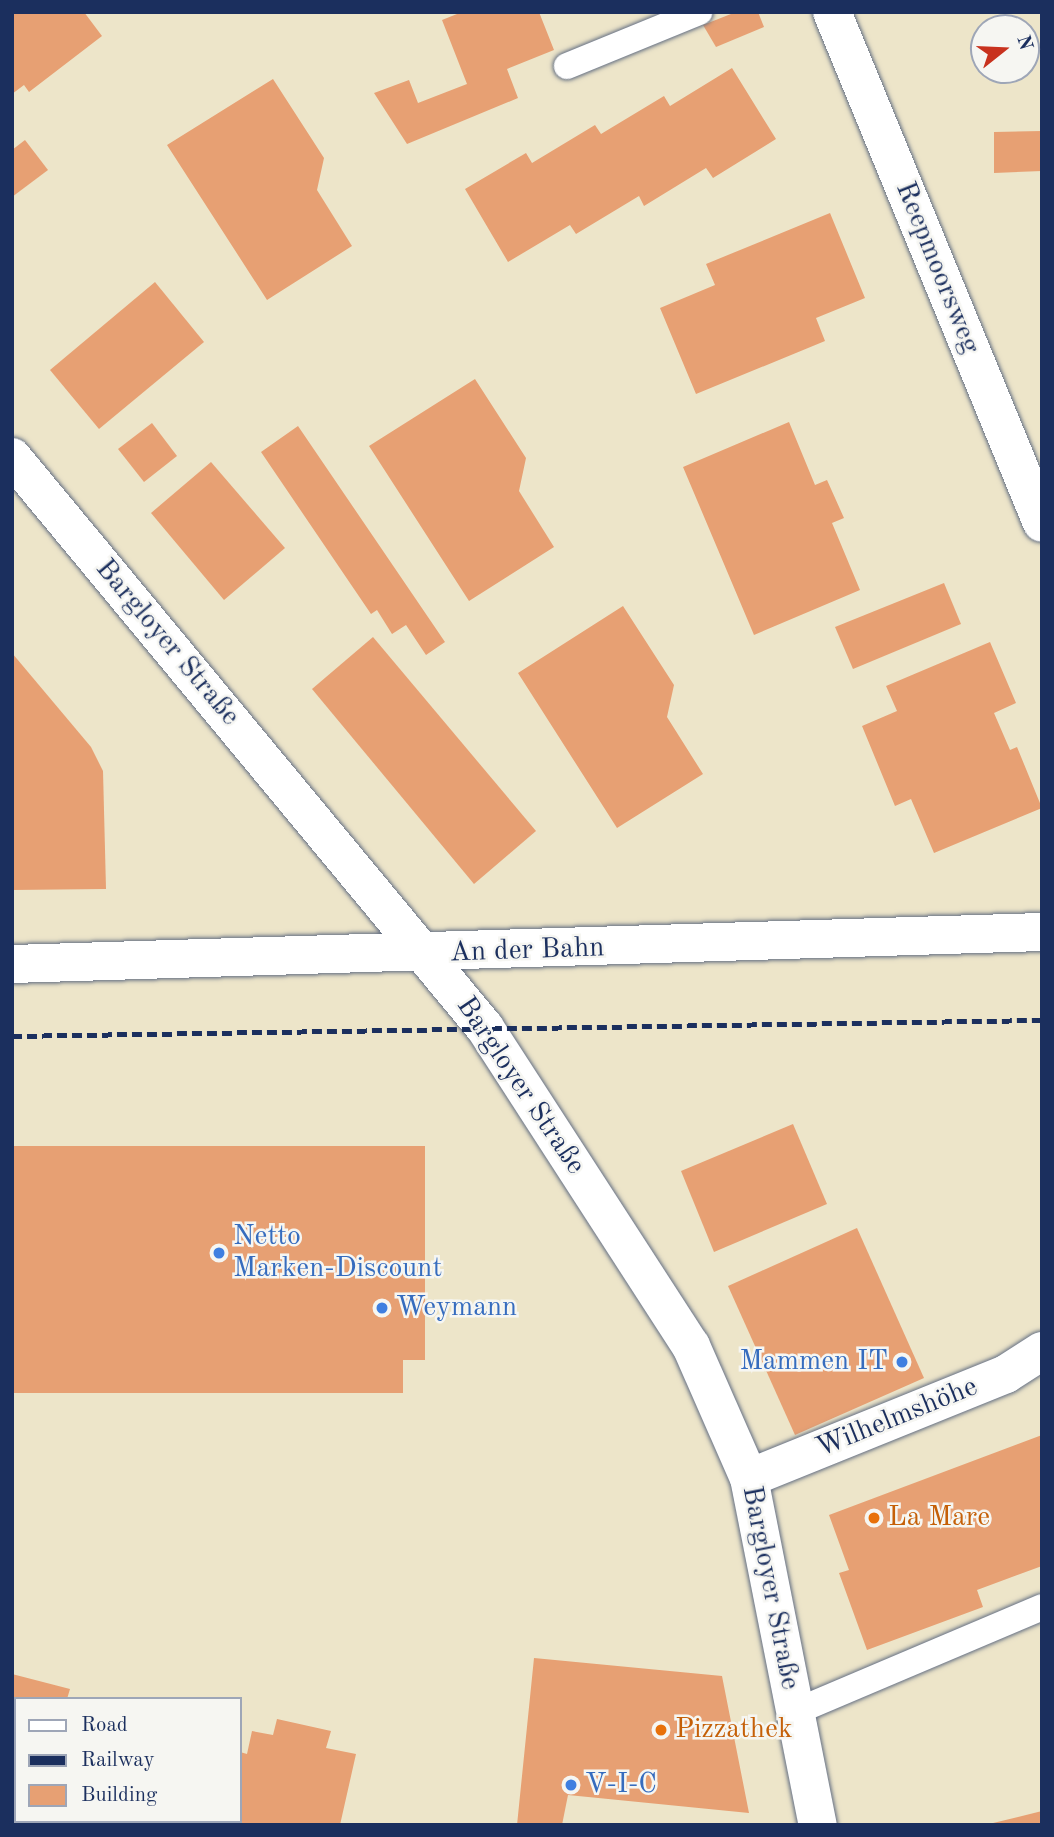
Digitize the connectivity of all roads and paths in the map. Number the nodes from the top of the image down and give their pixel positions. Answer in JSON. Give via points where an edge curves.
{"nodes":[{"id":1,"x":699,"y":12,"type":"edge"},
{"id":2,"x":832,"y":12,"type":"edge"},
{"id":3,"x":567,"y":66,"type":"dead end"},
{"id":4,"x":12,"y":457,"type":"edge"},
{"id":5,"x":1042,"y":523,"type":"edge"},
{"id":6,"x":1042,"y":932,"type":"edge"},
{"id":7,"x":428,"y":954,"type":"junction"},
{"id":8,"x":12,"y":964,"type":"edge"},
{"id":9,"x":1042,"y":1351,"type":"edge"},
{"id":10,"x":749,"y":1478,"type":"junction"},
{"id":11,"x":1042,"y":1607,"type":"edge"},
{"id":12,"x":795,"y":1712,"type":"junction"},
{"id":13,"x":818,"y":1825,"type":"edge"}],
"edges":[{"from":1,"to":3,"type":"lane"},
{"from":2,"to":5,"type":"street","name":"Reepmoorsweg"},
{"from":4,"to":7,"type":"street","name":"Bargloyer Straße"},
{"from":6,"to":7,"type":"street","name":"An der Bahn"},
{"from":7,"to":8,"type":"street","name":"An der Bahn"},
{"from":7,"to":10,"type":"street","name":"Bargloyer Straße","via":[[485,1028],[691,1346]]},
{"from":9,"to":10,"type":"street","name":"Wilhelmshöhe","via":[[1006,1374]]},
{"from":10,"to":12,"type":"street","name":"Bargloyer Straße"},
{"from":11,"to":12,"type":"lane"},
{"from":12,"to":13,"type":"street","name":"Bargloyer Straße"}]}
